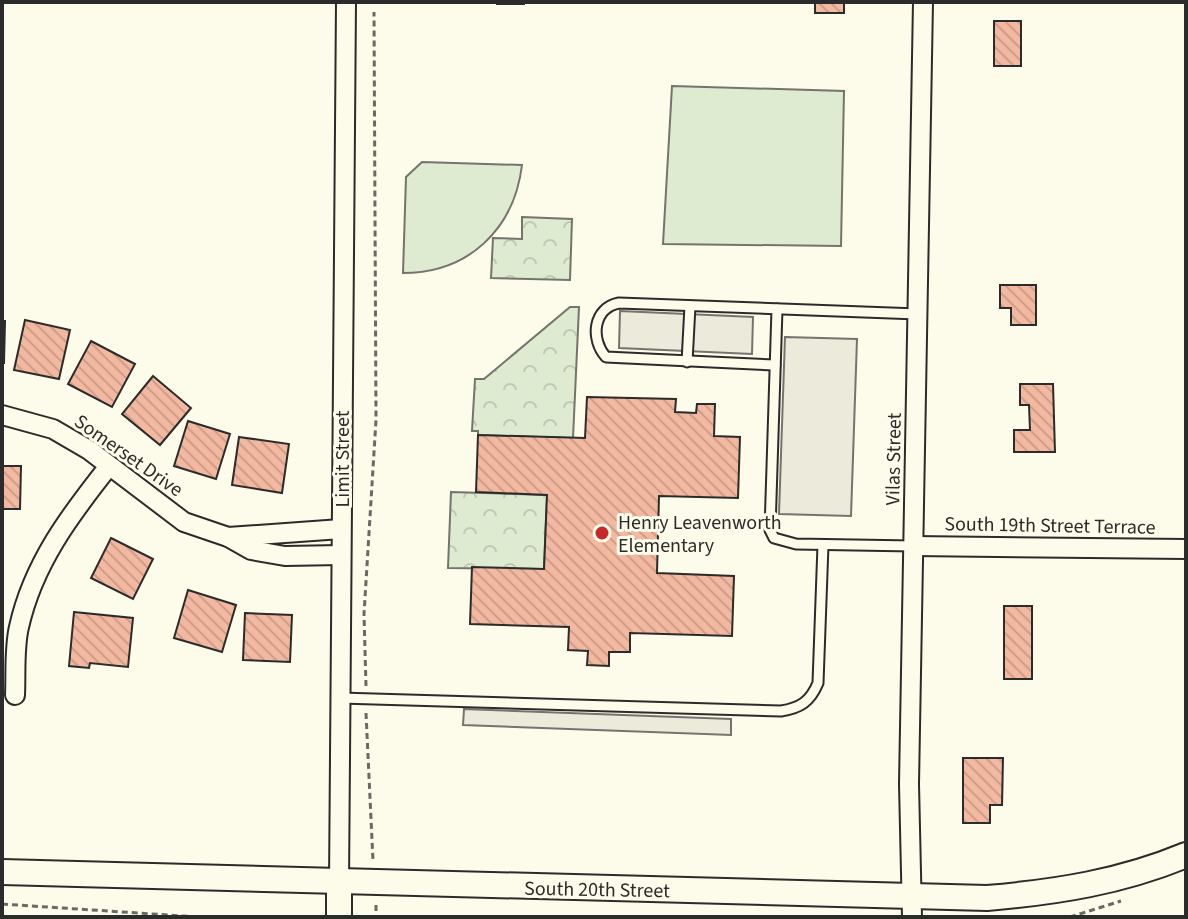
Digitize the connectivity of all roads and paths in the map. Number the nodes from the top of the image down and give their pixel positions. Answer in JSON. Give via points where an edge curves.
{"nodes":[{"id":1,"x":346,"y":2,"type":"edge"},
{"id":2,"x":923,"y":2,"type":"edge"},
{"id":3,"x":374,"y":12,"type":"dead end"},
{"id":4,"x":690,"y":306,"type":"junction"},
{"id":5,"x":777,"y":309,"type":"junction"},
{"id":6,"x":918,"y":314,"type":"junction"},
{"id":7,"x":687,"y":362,"type":"junction"},
{"id":8,"x":775,"y":365,"type":"junction"},
{"id":9,"x":2,"y":415,"type":"edge"},
{"id":10,"x":109,"y":466,"type":"junction"},
{"id":11,"x":341,"y":529,"type":"junction"},
{"id":12,"x":228,"y":537,"type":"junction"},
{"id":13,"x":823,"y":545,"type":"junction"},
{"id":14,"x":913,"y":546,"type":"junction"},
{"id":15,"x":1186,"y":549,"type":"edge"},
{"id":16,"x":341,"y":555,"type":"junction"},
{"id":17,"x":15,"y":695,"type":"dead end"},
{"id":18,"x":340,"y":698,"type":"junction"},
{"id":19,"x":366,"y":699,"type":"junction"},
{"id":20,"x":1186,"y":855,"type":"edge"},
{"id":21,"x":2,"y":872,"type":"edge"},
{"id":22,"x":339,"y":883,"type":"junction"},
{"id":23,"x":376,"y":884,"type":"junction"},
{"id":24,"x":2,"y":904,"type":"edge"},
{"id":25,"x":911,"y":907,"type":"edge"},
{"id":26,"x":198,"y":917,"type":"edge"},
{"id":27,"x":339,"y":917,"type":"edge"},
{"id":28,"x":376,"y":917,"type":"edge"}],
"edges":[{"from":1,"to":11,"type":"street","name":"Limit Street"},
{"from":2,"to":6,"type":"street","name":"Vilas Street"},
{"from":3,"to":19,"type":"path","via":[[376,420],[364,614]]},
{"from":4,"to":5,"type":"lane"},
{"from":4,"to":7,"type":"lane"},
{"from":4,"to":7,"type":"lane","via":[[619,303],[598,315],[597,343],[606,357]]},
{"from":5,"to":6,"type":"lane"},
{"from":5,"to":8,"type":"lane"},
{"from":6,"to":14,"type":"street","name":"Vilas Street"},
{"from":7,"to":8,"type":"lane"},
{"from":8,"to":13,"type":"lane","via":[[770,530],[782,541]]},
{"from":9,"to":10,"type":"street","name":"Somerset Drive","via":[[53,429]]},
{"from":10,"to":12,"type":"street","name":"Somerset Drive","via":[[184,522]]},
{"from":10,"to":17,"type":"street","via":[[71,514],[32,584],[18,629]]},
{"from":11,"to":12,"type":"street","name":"Somerset Drive"},
{"from":11,"to":16,"type":"street","name":"Limit Street"},
{"from":12,"to":16,"type":"street","name":"Somerset Drive","via":[[251,550],[285,556]]},
{"from":13,"to":14,"type":"lane"},
{"from":13,"to":19,"type":"lane","via":[[818,683],[796,709]]},
{"from":14,"to":15,"type":"street","name":"South 19th Street Terrace"},
{"from":14,"to":25,"type":"street","name":"Vilas Street"},
{"from":16,"to":18,"type":"street","name":"Limit Street"},
{"from":18,"to":19,"type":"lane"},
{"from":18,"to":22,"type":"street","name":"Limit Street"},
{"from":19,"to":23,"type":"path"},
{"from":20,"to":25,"type":"main road","name":"South 20th Street","via":[[1142,873],[1063,892]]},
{"from":21,"to":22,"type":"main road","name":"South 20th Street"},
{"from":22,"to":23,"type":"main road","name":"South 20th Street"},
{"from":22,"to":27,"type":"main road","name":"Limit Street"},
{"from":23,"to":25,"type":"main road","name":"South 20th Street"},
{"from":23,"to":28,"type":"path"},
{"from":24,"to":26,"type":"path"}]}
